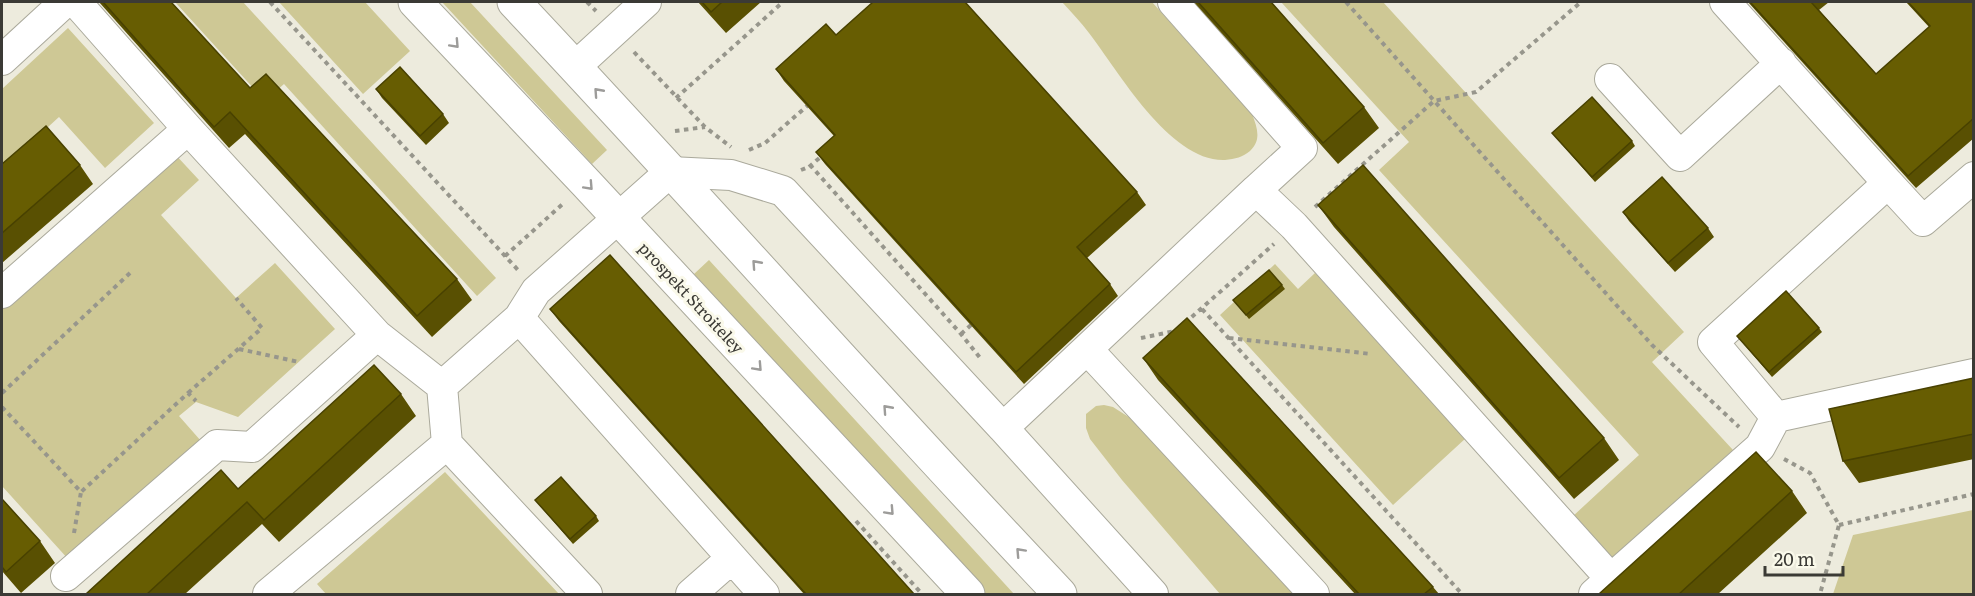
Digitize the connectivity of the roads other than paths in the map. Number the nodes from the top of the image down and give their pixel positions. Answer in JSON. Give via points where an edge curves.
{"nodes":[{"id":1,"x":65,"y":2,"type":"edge"},
{"id":2,"x":76,"y":2,"type":"edge"},
{"id":3,"x":415,"y":2,"type":"edge"},
{"id":4,"x":514,"y":2,"type":"edge"},
{"id":5,"x":1173,"y":2,"type":"edge"},
{"id":6,"x":1725,"y":2,"type":"edge"},
{"id":7,"x":629,"y":7,"type":"edge"},
{"id":8,"x":2,"y":60,"type":"edge"},
{"id":9,"x":1781,"y":63,"type":"junction"},
{"id":10,"x":575,"y":67,"type":"junction"},
{"id":11,"x":1610,"y":79,"type":"dead end"},
{"id":12,"x":188,"y":129,"type":"junction"},
{"id":13,"x":670,"y":172,"type":"junction"},
{"id":14,"x":1974,"y":177,"type":"edge"},
{"id":15,"x":1888,"y":183,"type":"junction"},
{"id":16,"x":1256,"y":190,"type":"junction"},
{"id":17,"x":619,"y":218,"type":"junction"},
{"id":18,"x":2,"y":293,"type":"edge"},
{"id":19,"x":519,"y":318,"type":"junction"},
{"id":20,"x":377,"y":335,"type":"junction"},
{"id":21,"x":1087,"y":349,"type":"junction"},
{"id":22,"x":1974,"y":374,"type":"edge"},
{"id":23,"x":442,"y":386,"type":"junction"},
{"id":24,"x":1776,"y":417,"type":"junction"},
{"id":25,"x":1003,"y":428,"type":"junction"},
{"id":26,"x":447,"y":444,"type":"junction"},
{"id":27,"x":732,"y":558,"type":"junction"},
{"id":28,"x":66,"y":576,"type":"dead end"},
{"id":29,"x":1602,"y":587,"type":"edge"},
{"id":30,"x":268,"y":594,"type":"edge"},
{"id":31,"x":587,"y":594,"type":"edge"},
{"id":32,"x":691,"y":594,"type":"edge"},
{"id":33,"x":764,"y":594,"type":"edge"},
{"id":34,"x":968,"y":594,"type":"edge"},
{"id":35,"x":1060,"y":594,"type":"edge"},
{"id":36,"x":1153,"y":594,"type":"edge"},
{"id":37,"x":1314,"y":594,"type":"edge"}],
"edges":[{"from":1,"to":8,"type":"lane"},
{"from":2,"to":12,"type":"lane"},
{"from":3,"to":17,"type":"main road","name":"prospekt Stroiteley","one_way":true},
{"from":4,"to":10,"type":"main road"},
{"from":5,"to":16,"type":"lane","via":[[1302,148]]},
{"from":6,"to":9,"type":"lane"},
{"from":7,"to":10,"type":"lane"},
{"from":9,"to":11,"type":"lane","via":[[1680,156]]},
{"from":9,"to":15,"type":"lane"},
{"from":13,"to":10,"type":"main road","one_way":true},
{"from":12,"to":18,"type":"lane"},
{"from":12,"to":20,"type":"lane"},
{"from":13,"to":17,"type":"lane"},
{"from":13,"to":25,"type":"lane","via":[[731,175],[783,191]]},
{"from":35,"to":13,"type":"main road","one_way":true},
{"from":14,"to":15,"type":"lane","via":[[1923,221]]},
{"from":15,"to":24,"type":"lane","via":[[1713,342]]},
{"from":16,"to":21,"type":"lane"},
{"from":16,"to":29,"type":"lane","via":[[1294,226],[1413,359]]},
{"from":17,"to":19,"type":"lane","via":[[536,291]]},
{"from":17,"to":34,"type":"main road","name":"prospekt Stroiteley","one_way":true},
{"from":19,"to":23,"type":"lane"},
{"from":19,"to":27,"type":"lane"},
{"from":20,"to":23,"type":"lane"},
{"from":20,"to":28,"type":"lane","via":[[252,447],[217,445]]},
{"from":21,"to":25,"type":"lane"},
{"from":21,"to":37,"type":"lane"},
{"from":22,"to":24,"type":"lane"},
{"from":23,"to":26,"type":"lane"},
{"from":24,"to":29,"type":"lane","via":[[1760,447]]},
{"from":25,"to":36,"type":"lane"},
{"from":26,"to":30,"type":"lane"},
{"from":26,"to":31,"type":"lane"},
{"from":27,"to":32,"type":"lane"},
{"from":27,"to":33,"type":"lane"}]}
